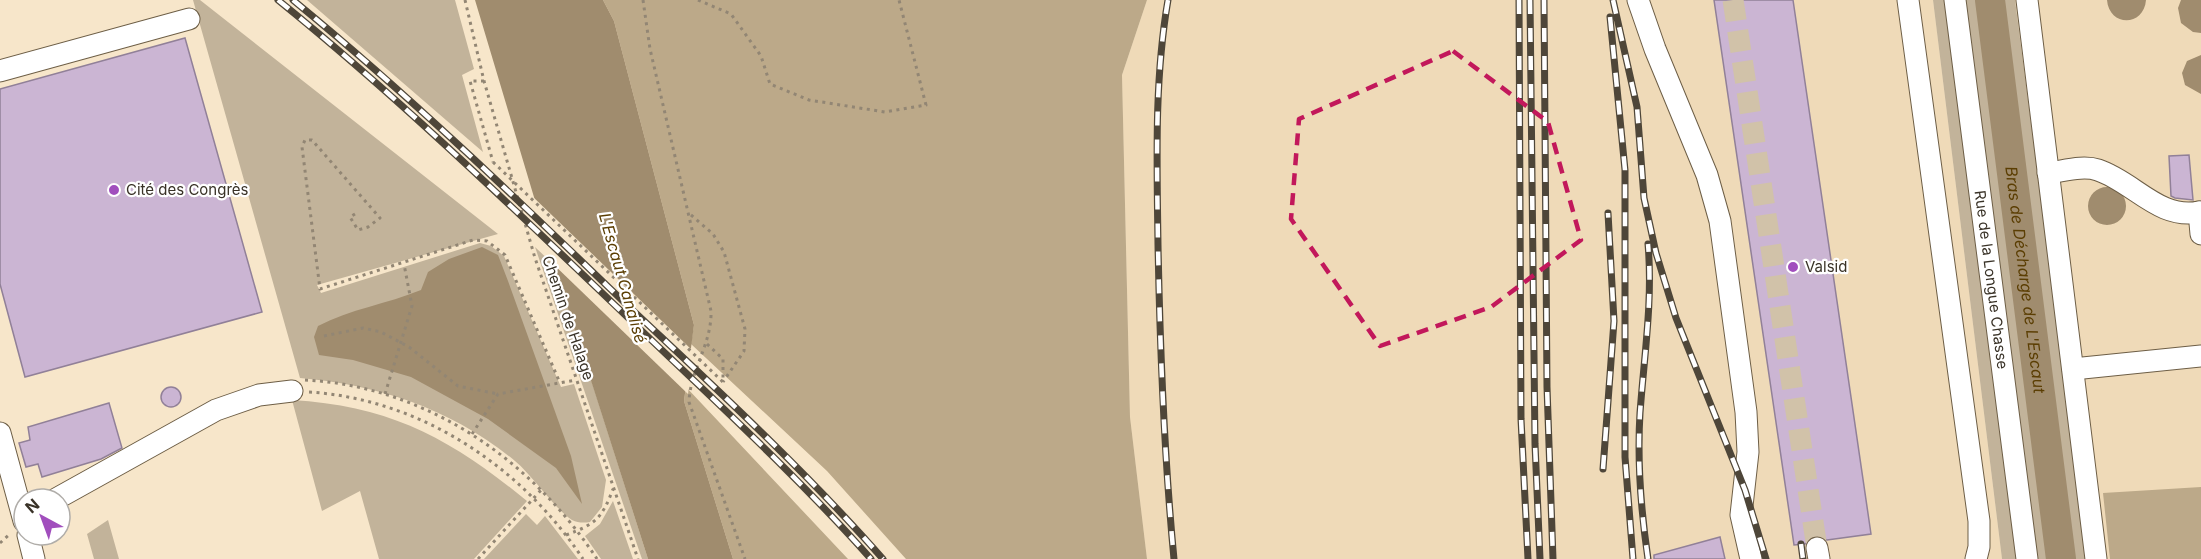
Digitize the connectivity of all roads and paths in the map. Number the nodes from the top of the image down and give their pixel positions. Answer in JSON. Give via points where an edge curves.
{"nodes":[{"id":1,"x":465,"y":0,"type":"edge"},
{"id":2,"x":643,"y":0,"type":"edge"},
{"id":3,"x":698,"y":0,"type":"edge"},
{"id":4,"x":899,"y":0,"type":"edge"},
{"id":5,"x":1638,"y":0,"type":"edge"},
{"id":6,"x":1908,"y":0,"type":"edge"},
{"id":7,"x":1955,"y":0,"type":"edge"},
{"id":8,"x":2027,"y":0,"type":"edge"},
{"id":9,"x":189,"y":19,"type":"dead end"},
{"id":10,"x":0,"y":71,"type":"edge"},
{"id":11,"x":484,"y":81,"type":"junction"},
{"id":12,"x":2048,"y":173,"type":"junction"},
{"id":13,"x":2200,"y":212,"type":"edge"},
{"id":14,"x":355,"y":214,"type":"dead end"},
{"id":15,"x":690,"y":214,"type":"junction"},
{"id":16,"x":2201,"y":234,"type":"edge"},
{"id":17,"x":404,"y":264,"type":"junction"},
{"id":18,"x":324,"y":336,"type":"dead end"},
{"id":19,"x":402,"y":343,"type":"junction"},
{"id":20,"x":707,"y":344,"type":"junction"},
{"id":21,"x":2201,"y":356,"type":"edge"},
{"id":22,"x":2073,"y":369,"type":"junction"},
{"id":23,"x":577,"y":380,"type":"junction"},
{"id":24,"x":723,"y":382,"type":"junction"},
{"id":25,"x":560,"y":383,"type":"junction"},
{"id":26,"x":295,"y":386,"type":"junction"},
{"id":27,"x":385,"y":394,"type":"junction"},
{"id":28,"x":498,"y":394,"type":"junction"},
{"id":29,"x":0,"y":434,"type":"edge"},
{"id":30,"x":472,"y":434,"type":"junction"},
{"id":31,"x":614,"y":488,"type":"junction"},
{"id":32,"x":12,"y":489,"type":"edge"},
{"id":33,"x":542,"y":489,"type":"junction"},
{"id":34,"x":72,"y":490,"type":"edge"},
{"id":35,"x":534,"y":498,"type":"junction"},
{"id":36,"x":578,"y":531,"type":"junction"},
{"id":37,"x":566,"y":535,"type":"junction"},
{"id":38,"x":478,"y":559,"type":"edge"},
{"id":39,"x":583,"y":559,"type":"edge"},
{"id":40,"x":597,"y":559,"type":"edge"},
{"id":41,"x":638,"y":559,"type":"edge"},
{"id":42,"x":745,"y":559,"type":"edge"},
{"id":43,"x":1751,"y":559,"type":"edge"},
{"id":44,"x":1976,"y":559,"type":"edge"},
{"id":45,"x":2027,"y":559,"type":"edge"},
{"id":46,"x":2096,"y":559,"type":"edge"}],
"edges":[{"from":1,"to":11,"type":"path","name":"Chemin de Halage"},
{"from":2,"to":15,"type":"path","via":[[650,49]]},
{"from":3,"to":4,"type":"path","via":[[731,14],[761,56],[770,84],[809,100],[885,112],[926,105]]},
{"from":5,"to":43,"type":"street","via":[[1707,174],[1720,221],[1746,412],[1748,452],[1742,515]]},
{"from":6,"to":44,"type":"street","via":[[1979,521]]},
{"from":7,"to":45,"type":"street","name":"Rue de la Longue Chasse"},
{"from":8,"to":12,"type":"street"},
{"from":9,"to":10,"type":"street"},
{"from":11,"to":23,"type":"path","name":"Chemin de Halage","via":[[535,258]]},
{"from":11,"to":24,"type":"path","bridge":true,"via":[[470,81],[493,162]]},
{"from":12,"to":13,"type":"street","via":[[2099,170],[2165,209],[2181,214]]},
{"from":12,"to":22,"type":"street"},
{"from":13,"to":16,"type":"street"},
{"from":14,"to":17,"type":"path","via":[[350,217],[358,230],[380,218],[312,141],[306,141],[303,147],[320,289]]},
{"from":15,"to":20,"type":"path","via":[[711,311]]},
{"from":15,"to":24,"type":"path","via":[[713,234],[724,252],[745,329],[744,351]]},
{"from":17,"to":19,"type":"path","via":[[413,301]]},
{"from":17,"to":25,"type":"path","via":[[473,240],[494,244],[505,255]]},
{"from":18,"to":19,"type":"path","via":[[371,329]]},
{"from":19,"to":27,"type":"path"},
{"from":19,"to":28,"type":"path","via":[[458,386]]},
{"from":20,"to":24,"type":"path","via":[[723,359]]},
{"from":20,"to":42,"type":"path","via":[[692,382],[689,402]]},
{"from":21,"to":22,"type":"street"},
{"from":22,"to":46,"type":"street"},
{"from":23,"to":25,"type":"path"},
{"from":23,"to":31,"type":"path","name":"Chemin de Halage"},
{"from":25,"to":28,"type":"path"},
{"from":26,"to":27,"type":"path","via":[[342,384]]},
{"from":26,"to":34,"type":"street","via":[[216,410]]},
{"from":26,"to":35,"type":"path","via":[[349,396],[417,419],[486,456]]},
{"from":27,"to":30,"type":"path"},
{"from":28,"to":30,"type":"path"},
{"from":29,"to":32,"type":"street"},
{"from":30,"to":33,"type":"path"},
{"from":31,"to":36,"type":"path","via":[[600,517]]},
{"from":31,"to":41,"type":"path","name":"Chemin de Halage"},
{"from":33,"to":35,"type":"path"},
{"from":33,"to":36,"type":"path"},
{"from":35,"to":37,"type":"path"},
{"from":35,"to":38,"type":"path"},
{"from":36,"to":37,"type":"path"},
{"from":36,"to":40,"type":"path"},
{"from":37,"to":39,"type":"path"}]}
